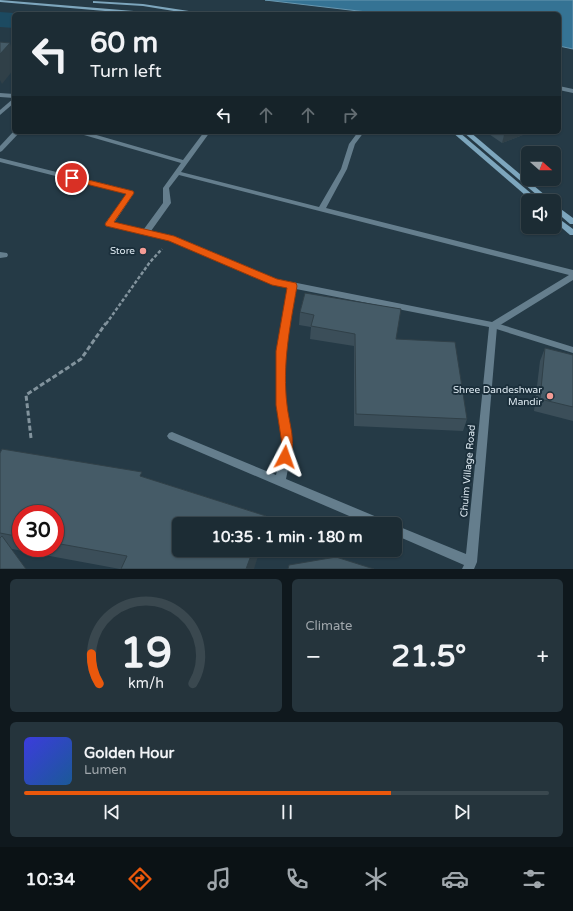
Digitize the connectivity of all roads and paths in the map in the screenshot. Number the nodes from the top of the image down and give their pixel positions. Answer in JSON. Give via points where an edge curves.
{"nodes":[{"id":1,"x":1,"y":1,"type":"edge"},
{"id":2,"x":92,"y":2,"type":"dead end"},
{"id":3,"x":143,"y":5,"type":"junction"},
{"id":4,"x":138,"y":11,"type":"junction"},
{"id":5,"x":145,"y":12,"type":"edge"},
{"id":6,"x":189,"y":12,"type":"edge"},
{"id":7,"x":561,"y":88,"type":"edge"},
{"id":8,"x":573,"y":91,"type":"edge"},
{"id":9,"x":0,"y":95,"type":"edge"},
{"id":10,"x":12,"y":96,"type":"edge"},
{"id":11,"x":12,"y":102,"type":"edge"},
{"id":12,"x":0,"y":113,"type":"edge"},
{"id":13,"x":15,"y":134,"type":"edge"},
{"id":14,"x":86,"y":134,"type":"edge"},
{"id":15,"x":206,"y":134,"type":"edge"},
{"id":16,"x":360,"y":134,"type":"edge"},
{"id":17,"x":457,"y":134,"type":"edge"},
{"id":18,"x":468,"y":134,"type":"edge"},
{"id":19,"x":0,"y":150,"type":"edge"},
{"id":20,"x":0,"y":160,"type":"edge"},
{"id":21,"x":185,"y":162,"type":"junction"},
{"id":22,"x":177,"y":173,"type":"junction"},
{"id":23,"x":528,"y":194,"type":"edge"},
{"id":24,"x":540,"y":194,"type":"edge"},
{"id":25,"x":321,"y":210,"type":"junction"},
{"id":26,"x":561,"y":212,"type":"edge"},
{"id":27,"x":573,"y":222,"type":"edge"},
{"id":28,"x":561,"y":223,"type":"edge"},
{"id":29,"x":146,"y":232,"type":"junction"},
{"id":30,"x":573,"y":233,"type":"edge"},
{"id":31,"x":171,"y":238,"type":"junction"},
{"id":32,"x":573,"y":274,"type":"edge"},
{"id":33,"x":292,"y":286,"type":"junction"},
{"id":34,"x":493,"y":325,"type":"junction"},
{"id":35,"x":573,"y":350,"type":"edge"},
{"id":36,"x":172,"y":436,"type":"dead end"},
{"id":37,"x":31,"y":438,"type":"dead end"},
{"id":38,"x":280,"y":482,"type":"junction"},
{"id":39,"x":363,"y":517,"type":"edge"},
{"id":40,"x":402,"y":533,"type":"edge"},
{"id":41,"x":470,"y":566,"type":"edge"}],
"edges":[{"from":1,"to":4,"type":"main road"},
{"from":2,"to":3,"type":"main road"},
{"from":3,"to":4,"type":"main road"},
{"from":3,"to":6,"type":"main road"},
{"from":4,"to":5,"type":"main road"},
{"from":7,"to":8,"type":"street"},
{"from":9,"to":10,"type":"street"},
{"from":11,"to":12,"type":"street"},
{"from":13,"to":19,"type":"street"},
{"from":14,"to":21,"type":"street"},
{"from":15,"to":21,"type":"street"},
{"from":16,"to":25,"type":"street","via":[[352,144],[344,169]]},
{"from":17,"to":23,"type":"main road"},
{"from":18,"to":24,"type":"main road"},
{"from":20,"to":29,"type":"street","via":[[130,193],[109,224]]},
{"from":21,"to":22,"type":"street"},
{"from":22,"to":25,"type":"street"},
{"from":22,"to":29,"type":"street","via":[[166,188],[167,203]]},
{"from":25,"to":32,"type":"street"},
{"from":26,"to":27,"type":"main road"},
{"from":28,"to":30,"type":"main road"},
{"from":29,"to":31,"type":"street"},
{"from":31,"to":33,"type":"street","via":[[275,282]]},
{"from":31,"to":37,"type":"path","via":[[150,262],[81,359],[26,395]]},
{"from":32,"to":34,"type":"street"},
{"from":33,"to":34,"type":"street"},
{"from":33,"to":38,"type":"street","via":[[280,351],[281,405],[288,444]]},
{"from":34,"to":35,"type":"street"},
{"from":34,"to":41,"type":"street","name":"Chuim Village Road"},
{"from":36,"to":38,"type":"street"},
{"from":38,"to":39,"type":"street"},
{"from":40,"to":41,"type":"street"}]}
